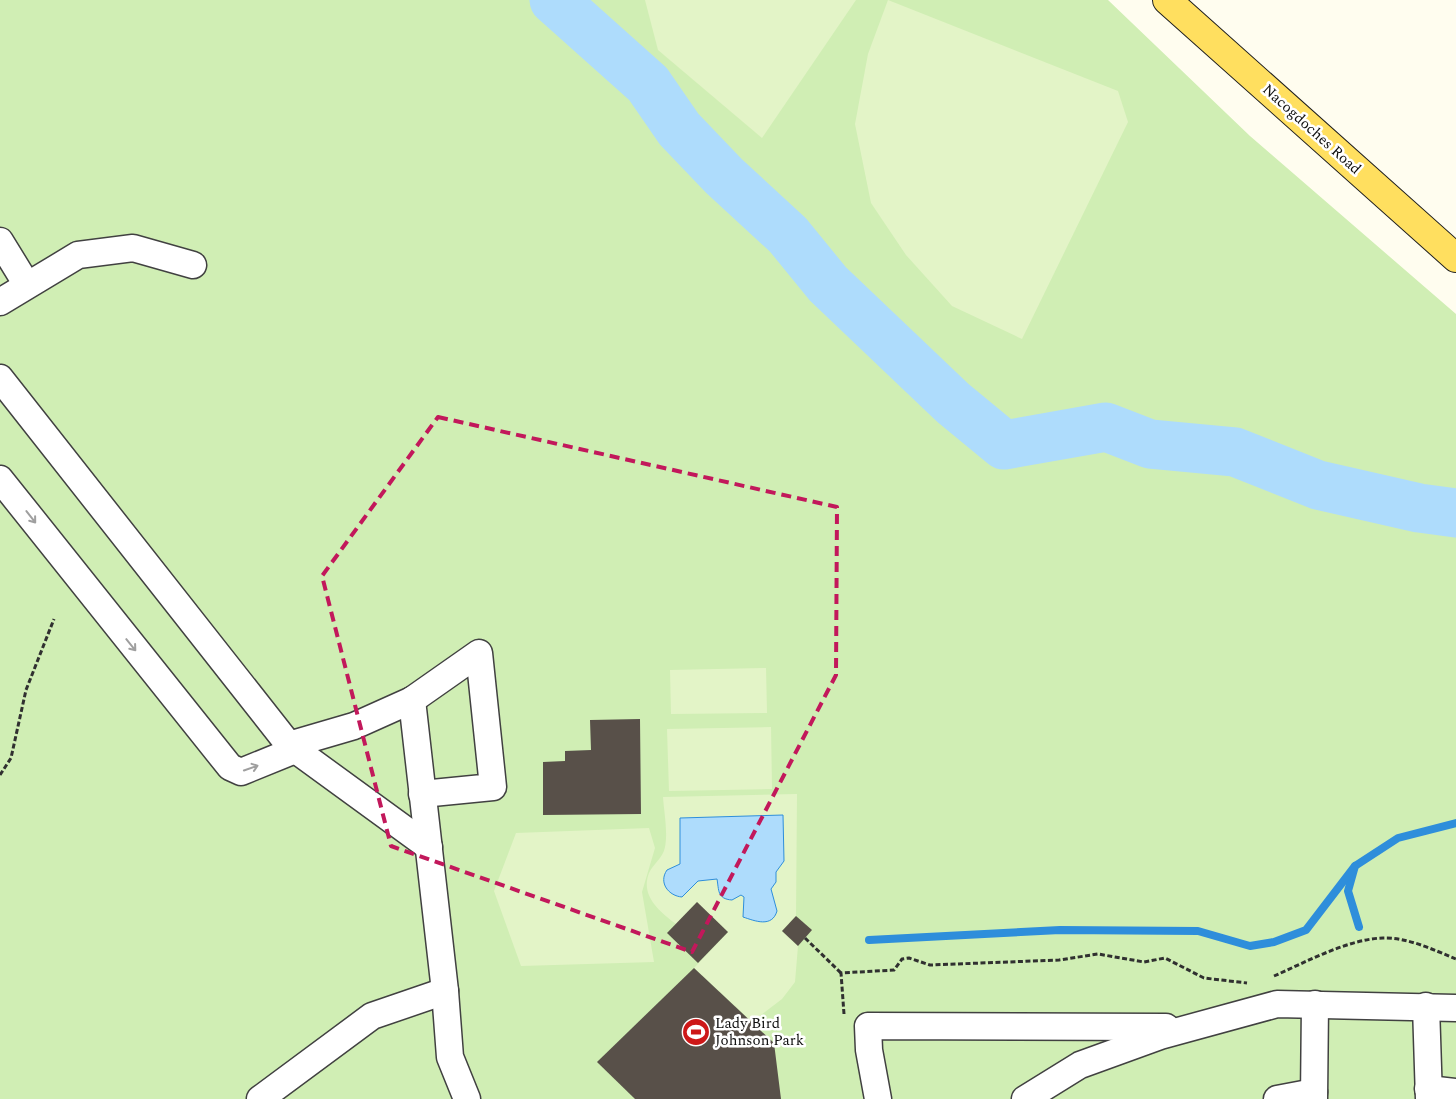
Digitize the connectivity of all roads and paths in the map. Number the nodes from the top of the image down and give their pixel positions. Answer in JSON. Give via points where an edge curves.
{"nodes":[{"id":1,"x":1168,"y":0,"type":"edge"},
{"id":2,"x":0,"y":241,"type":"edge"},
{"id":3,"x":1456,"y":258,"type":"edge"},
{"id":4,"x":192,"y":265,"type":"dead end"},
{"id":5,"x":27,"y":285,"type":"junction"},
{"id":6,"x":0,"y":302,"type":"edge"},
{"id":7,"x":0,"y":378,"type":"edge"},
{"id":8,"x":0,"y":479,"type":"edge"},
{"id":9,"x":54,"y":619,"type":"dead end"},
{"id":10,"x":412,"y":700,"type":"junction"},
{"id":11,"x":292,"y":748,"type":"junction"},
{"id":12,"x":0,"y":775,"type":"edge"},
{"id":13,"x":422,"y":794,"type":"junction"},
{"id":14,"x":429,"y":847,"type":"junction"},
{"id":15,"x":805,"y":938,"type":"dead end"},
{"id":16,"x":1456,"y":959,"type":"edge"},
{"id":17,"x":841,"y":973,"type":"junction"},
{"id":18,"x":1269,"y":978,"type":"dead end"},
{"id":19,"x":1256,"y":982,"type":"dead end"},
{"id":20,"x":445,"y":991,"type":"junction"},
{"id":21,"x":1315,"y":1004,"type":"junction"},
{"id":22,"x":1426,"y":1006,"type":"junction"},
{"id":23,"x":1456,"y":1008,"type":"edge"},
{"id":24,"x":845,"y":1020,"type":"dead end"},
{"id":25,"x":1193,"y":1027,"type":"junction"},
{"id":26,"x":1456,"y":1092,"type":"edge"},
{"id":27,"x":1428,"y":1094,"type":"edge"},
{"id":28,"x":1314,"y":1095,"type":"edge"},
{"id":29,"x":260,"y":1099,"type":"edge"},
{"id":30,"x":467,"y":1099,"type":"edge"},
{"id":31,"x":878,"y":1099,"type":"edge"},
{"id":32,"x":1025,"y":1099,"type":"edge"},
{"id":33,"x":1277,"y":1099,"type":"edge"}],
"edges":[{"from":1,"to":3,"type":"main road","name":"Nacogdoches Road"},
{"from":2,"to":5,"type":"lane"},
{"from":4,"to":5,"type":"lane","via":[[133,248],[78,255]]},
{"from":5,"to":6,"type":"lane"},
{"from":7,"to":11,"type":"lane"},
{"from":8,"to":11,"type":"lane","one_way":true,"via":[[230,768],[241,772]]},
{"from":9,"to":12,"type":"path","via":[[26,690],[11,758]]},
{"from":10,"to":11,"type":"lane","via":[[354,726]]},
{"from":10,"to":13,"type":"lane"},
{"from":10,"to":13,"type":"lane","via":[[479,653],[493,787]]},
{"from":11,"to":14,"type":"lane"},
{"from":13,"to":14,"type":"lane"},
{"from":14,"to":20,"type":"lane"},
{"from":15,"to":17,"type":"path"},
{"from":16,"to":18,"type":"path","via":[[1425,947],[1382,938],[1322,954]]},
{"from":17,"to":19,"type":"path","via":[[894,970],[902,959],[909,958],[930,965],[1060,960],[1098,954],[1144,962],[1164,958],[1204,978]]},
{"from":17,"to":24,"type":"path"},
{"from":20,"to":29,"type":"lane","via":[[372,1016]]},
{"from":20,"to":30,"type":"lane","via":[[450,1057]]},
{"from":21,"to":22,"type":"lane"},
{"from":21,"to":25,"type":"lane","via":[[1277,1004]]},
{"from":21,"to":28,"type":"lane"},
{"from":22,"to":23,"type":"lane"},
{"from":22,"to":27,"type":"lane"},
{"from":25,"to":31,"type":"lane","via":[[868,1026]]},
{"from":25,"to":32,"type":"lane","via":[[1080,1065]]},
{"from":26,"to":27,"type":"lane"},
{"from":28,"to":33,"type":"lane"}]}
